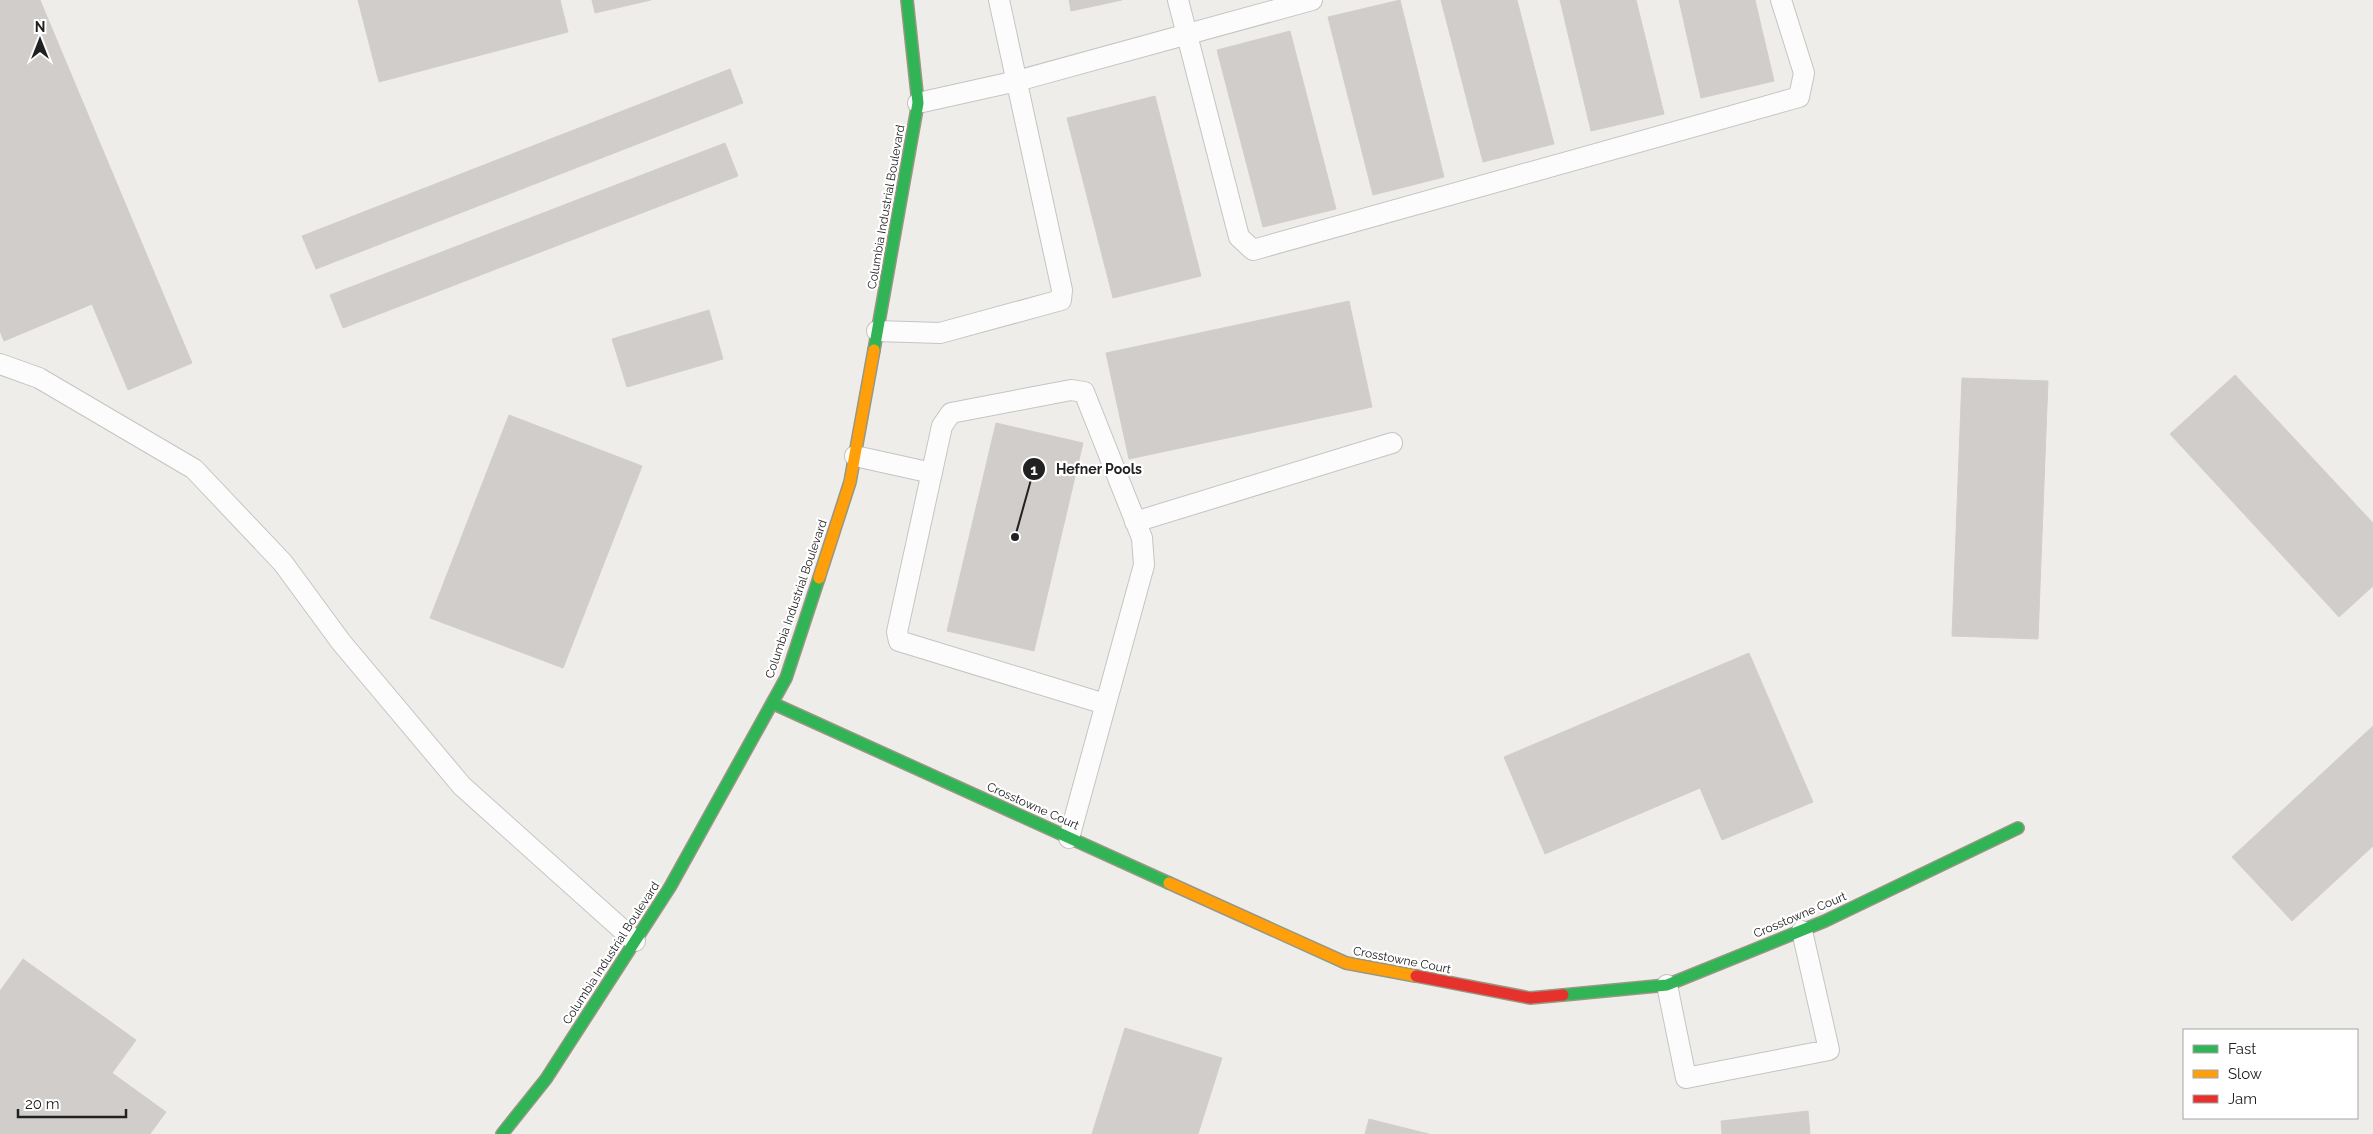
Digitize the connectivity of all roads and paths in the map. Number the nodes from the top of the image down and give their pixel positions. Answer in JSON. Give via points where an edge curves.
{"nodes":[{"id":1,"x":907,"y":0,"type":"edge"},
{"id":2,"x":999,"y":0,"type":"edge"},
{"id":3,"x":1178,"y":0,"type":"edge"},
{"id":4,"x":1312,"y":0,"type":"edge"},
{"id":5,"x":1781,"y":0,"type":"edge"},
{"id":6,"x":1187,"y":34,"type":"junction"},
{"id":7,"x":1016,"y":81,"type":"junction"},
{"id":8,"x":918,"y":103,"type":"junction"},
{"id":9,"x":877,"y":331,"type":"junction"},
{"id":10,"x":0,"y":364,"type":"edge"},
{"id":11,"x":1392,"y":443,"type":"dead end"},
{"id":12,"x":854,"y":456,"type":"junction"},
{"id":13,"x":932,"y":473,"type":"junction"},
{"id":14,"x":1135,"y":522,"type":"junction"},
{"id":15,"x":772,"y":703,"type":"junction"},
{"id":16,"x":1105,"y":704,"type":"junction"},
{"id":17,"x":2018,"y":828,"type":"dead end"},
{"id":18,"x":1069,"y":838,"type":"junction"},
{"id":19,"x":1802,"y":931,"type":"junction"},
{"id":20,"x":635,"y":941,"type":"junction"},
{"id":21,"x":1667,"y":985,"type":"junction"},
{"id":22,"x":502,"y":1134,"type":"edge"}],
"edges":[{"from":1,"to":8,"type":"street","name":"Columbia Industrial Boulevard"},
{"from":2,"to":7,"type":"lane"},
{"from":3,"to":6,"type":"lane"},
{"from":4,"to":6,"type":"lane"},
{"from":5,"to":6,"type":"lane","via":[[1804,73],[1799,97],[1253,250],[1239,237]]},
{"from":6,"to":7,"type":"lane"},
{"from":7,"to":8,"type":"lane"},
{"from":7,"to":9,"type":"lane","via":[[1062,290],[1061,300],[940,333]]},
{"from":8,"to":9,"type":"street","name":"Columbia Industrial Boulevard"},
{"from":9,"to":12,"type":"street","name":"Columbia Industrial Boulevard"},
{"from":10,"to":20,"type":"lane","via":[[39,378],[194,469],[283,563],[341,642],[462,786]]},
{"from":11,"to":14,"type":"lane"},
{"from":12,"to":13,"type":"lane"},
{"from":12,"to":15,"type":"street","name":"Columbia Industrial Boulevard","via":[[850,482],[786,678]]},
{"from":13,"to":14,"type":"lane","via":[[942,426],[951,413],[1071,390],[1084,392]]},
{"from":13,"to":16,"type":"lane","via":[[897,632],[899,641]]},
{"from":14,"to":16,"type":"lane","via":[[1142,538],[1144,565]]},
{"from":15,"to":18,"type":"street","name":"Crosstowne Court"},
{"from":15,"to":20,"type":"street","name":"Columbia Industrial Boulevard","via":[[670,887]]},
{"from":16,"to":18,"type":"lane"},
{"from":17,"to":19,"type":"street","name":"Crosstowne Court"},
{"from":18,"to":21,"type":"street","name":"Crosstowne Court","via":[[1346,964],[1530,998]]},
{"from":19,"to":21,"type":"street","name":"Crosstowne Court"},
{"from":19,"to":21,"type":"lane","via":[[1829,1050],[1686,1078]]},
{"from":20,"to":22,"type":"street","name":"Columbia Industrial Boulevard","via":[[546,1079]]}]}
